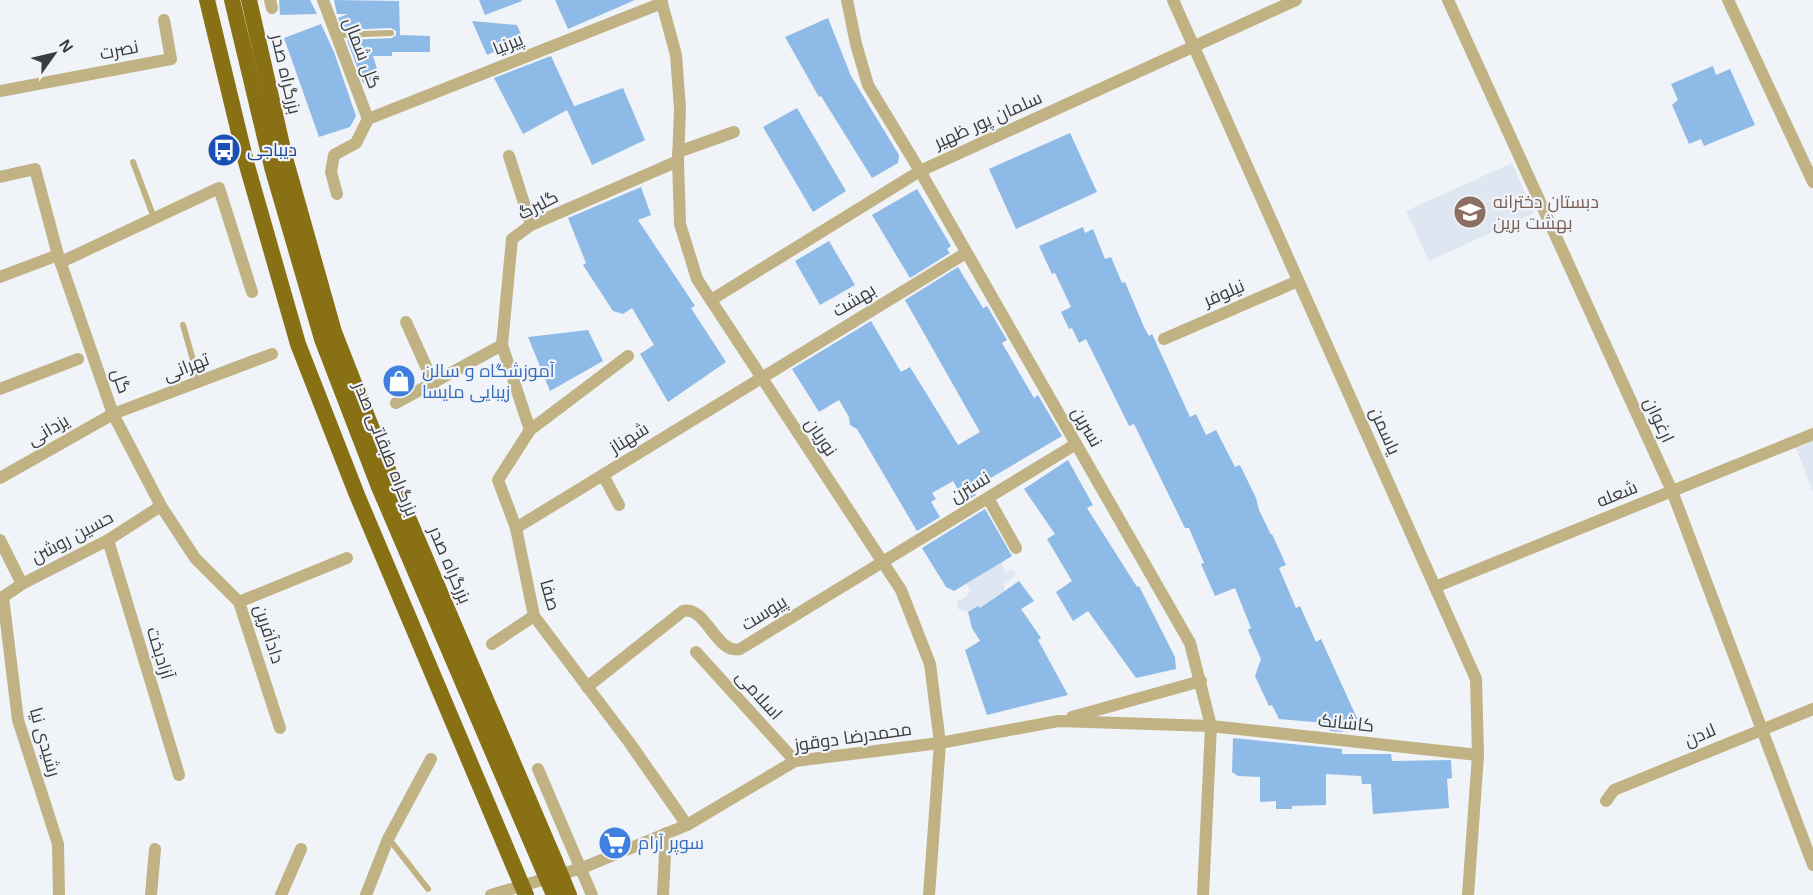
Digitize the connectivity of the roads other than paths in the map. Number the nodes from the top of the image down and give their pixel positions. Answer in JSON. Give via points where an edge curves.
{"nodes":[{"id":1,"x":205,"y":0,"type":"edge"},
{"id":2,"x":232,"y":0,"type":"edge"},
{"id":3,"x":249,"y":0,"type":"edge"},
{"id":4,"x":322,"y":0,"type":"edge"},
{"id":5,"x":847,"y":0,"type":"edge"},
{"id":6,"x":1173,"y":0,"type":"edge"},
{"id":7,"x":1296,"y":0,"type":"edge"},
{"id":8,"x":1448,"y":0,"type":"edge"},
{"id":9,"x":1728,"y":0,"type":"edge"},
{"id":10,"x":662,"y":1,"type":"edge"},
{"id":11,"x":164,"y":20,"type":"dead end"},
{"id":12,"x":391,"y":33,"type":"dead end"},
{"id":13,"x":336,"y":36,"type":"junction"},
{"id":14,"x":1194,"y":46,"type":"junction"},
{"id":15,"x":0,"y":91,"type":"edge"},
{"id":16,"x":368,"y":119,"type":"junction"},
{"id":17,"x":734,"y":132,"type":"dead end"},
{"id":18,"x":509,"y":156,"type":"dead end"},
{"id":19,"x":678,"y":157,"type":"junction"},
{"id":20,"x":134,"y":162,"type":"dead end"},
{"id":21,"x":920,"y":171,"type":"junction"},
{"id":22,"x":0,"y":177,"type":"edge"},
{"id":23,"x":1813,"y":182,"type":"edge"},
{"id":24,"x":337,"y":194,"type":"dead end"},
{"id":25,"x":154,"y":219,"type":"junction"},
{"id":26,"x":531,"y":225,"type":"junction"},
{"id":27,"x":966,"y":253,"type":"junction"},
{"id":28,"x":60,"y":258,"type":"junction"},
{"id":29,"x":0,"y":277,"type":"edge"},
{"id":30,"x":1298,"y":280,"type":"junction"},
{"id":31,"x":252,"y":292,"type":"dead end"},
{"id":32,"x":711,"y":300,"type":"junction"},
{"id":33,"x":406,"y":322,"type":"dead end"},
{"id":34,"x":183,"y":325,"type":"dead end"},
{"id":35,"x":1164,"y":339,"type":"dead end"},
{"id":36,"x":502,"y":345,"type":"junction"},
{"id":37,"x":272,"y":354,"type":"dead end"},
{"id":38,"x":628,"y":356,"type":"dead end"},
{"id":39,"x":78,"y":358,"type":"dead end"},
{"id":40,"x":760,"y":378,"type":"junction"},
{"id":41,"x":199,"y":381,"type":"junction"},
{"id":42,"x":434,"y":384,"type":"junction"},
{"id":43,"x":0,"y":389,"type":"edge"},
{"id":44,"x":396,"y":403,"type":"dead end"},
{"id":45,"x":113,"y":414,"type":"junction"},
{"id":46,"x":530,"y":430,"type":"junction"},
{"id":47,"x":1813,"y":434,"type":"edge"},
{"id":48,"x":1076,"y":444,"type":"junction"},
{"id":49,"x":603,"y":475,"type":"junction"},
{"id":50,"x":0,"y":478,"type":"edge"},
{"id":51,"x":1672,"y":491,"type":"junction"},
{"id":52,"x":988,"y":498,"type":"junction"},
{"id":53,"x":619,"y":505,"type":"dead end"},
{"id":54,"x":161,"y":507,"type":"junction"},
{"id":55,"x":516,"y":528,"type":"junction"},
{"id":56,"x":0,"y":540,"type":"edge"},
{"id":57,"x":108,"y":540,"type":"junction"},
{"id":58,"x":1016,"y":548,"type":"dead end"},
{"id":59,"x":346,"y":558,"type":"dead end"},
{"id":60,"x":882,"y":562,"type":"junction"},
{"id":61,"x":22,"y":584,"type":"junction"},
{"id":62,"x":1435,"y":587,"type":"junction"},
{"id":63,"x":2,"y":598,"type":"edge"},
{"id":64,"x":239,"y":602,"type":"junction"},
{"id":65,"x":534,"y":616,"type":"junction"},
{"id":66,"x":492,"y":644,"type":"dead end"},
{"id":67,"x":696,"y":652,"type":"dead end"},
{"id":68,"x":1201,"y":681,"type":"junction"},
{"id":69,"x":586,"y":687,"type":"junction"},
{"id":70,"x":1813,"y":709,"type":"edge"},
{"id":71,"x":1058,"y":720,"type":"junction"},
{"id":72,"x":1211,"y":726,"type":"junction"},
{"id":73,"x":280,"y":728,"type":"dead end"},
{"id":74,"x":1762,"y":729,"type":"junction"},
{"id":75,"x":940,"y":743,"type":"junction"},
{"id":76,"x":1478,"y":755,"type":"junction"},
{"id":77,"x":431,"y":759,"type":"dead end"},
{"id":78,"x":795,"y":761,"type":"junction"},
{"id":79,"x":538,"y":770,"type":"dead end"},
{"id":80,"x":179,"y":776,"type":"dead end"},
{"id":81,"x":1606,"y":801,"type":"dead end"},
{"id":82,"x":687,"y":825,"type":"junction"},
{"id":83,"x":666,"y":833,"type":"junction"},
{"id":84,"x":388,"y":839,"type":"junction"},
{"id":85,"x":155,"y":849,"type":"dead end"},
{"id":86,"x":301,"y":849,"type":"dead end"},
{"id":87,"x":1813,"y":865,"type":"edge"},
{"id":88,"x":582,"y":868,"type":"junction"},
{"id":89,"x":428,"y":889,"type":"dead end"},
{"id":90,"x":59,"y":895,"type":"edge"},
{"id":91,"x":151,"y":895,"type":"edge"},
{"id":92,"x":281,"y":895,"type":"edge"},
{"id":93,"x":366,"y":895,"type":"edge"},
{"id":94,"x":491,"y":895,"type":"edge"},
{"id":95,"x":521,"y":895,"type":"edge"},
{"id":96,"x":526,"y":895,"type":"edge"},
{"id":97,"x":554,"y":895,"type":"edge"},
{"id":98,"x":569,"y":895,"type":"edge"},
{"id":99,"x":592,"y":895,"type":"edge"},
{"id":100,"x":663,"y":895,"type":"edge"},
{"id":101,"x":929,"y":895,"type":"edge"},
{"id":102,"x":1203,"y":895,"type":"edge"},
{"id":103,"x":1468,"y":895,"type":"edge"}],
"edges":[{"from":1,"to":95,"type":"highway","bridge":true,"via":[[242,163],[296,345],[354,496]]},
{"from":1,"to":96,"type":"highway","bridge":true,"via":[[298,344],[357,495]]},
{"from":2,"to":97,"type":"highway","name":"بزرگراه طبقاتی صدر","bridge":true,"via":[[272,167],[321,339],[379,487]]},
{"from":3,"to":98,"type":"highway","name":"بزرگراه صدر","bridge":true,"via":[[285,158],[334,332],[397,491]]},
{"from":4,"to":13,"type":"street","name":"گل شمال"},
{"from":5,"to":21,"type":"street","name":"نسرین","via":[[868,85]]},
{"from":6,"to":14,"type":"street","name":"یاسمن"},
{"from":7,"to":14,"type":"street","name":"سلمان پور ظهیر"},
{"from":8,"to":51,"type":"street","name":"ارغوان"},
{"from":9,"to":23,"type":"street"},
{"from":10,"to":16,"type":"street","name":"پیرنیا"},
{"from":10,"to":19,"type":"street","name":"نوریان","via":[[676,55]]},
{"from":11,"to":15,"type":"street","name":"نصرت","via":[[171,59]]},
{"from":12,"to":13,"type":"lane"},
{"from":13,"to":16,"type":"street","name":"گل شمال"},
{"from":14,"to":21,"type":"street","name":"سلمان پور ظهیر"},
{"from":14,"to":30,"type":"street","name":"یاسمن"},
{"from":16,"to":24,"type":"street","via":[[356,143],[334,155],[331,172]]},
{"from":17,"to":19,"type":"street","name":"گلبرگ"},
{"from":18,"to":26,"type":"street"},
{"from":19,"to":26,"type":"street","name":"گلبرگ"},
{"from":19,"to":32,"type":"street","name":"نوریان","via":[[680,224],[697,279]]},
{"from":20,"to":25,"type":"lane"},
{"from":21,"to":27,"type":"street","name":"نسرین"},
{"from":21,"to":32,"type":"street","name":"سلمان پور ظهیر"},
{"from":22,"to":28,"type":"street","name":"گل","via":[[34,169]]},
{"from":25,"to":28,"type":"street"},
{"from":25,"to":31,"type":"street","via":[[219,188]]},
{"from":26,"to":36,"type":"street","name":"گلبرگ","via":[[512,239]]},
{"from":27,"to":40,"type":"street","name":"بهشت"},
{"from":27,"to":48,"type":"street","name":"نسرین"},
{"from":28,"to":29,"type":"street"},
{"from":28,"to":45,"type":"street","name":"گل"},
{"from":30,"to":35,"type":"street","name":"نیلوفر"},
{"from":30,"to":62,"type":"street","name":"یاسمن"},
{"from":32,"to":40,"type":"street","name":"نوریان"},
{"from":33,"to":42,"type":"street"},
{"from":34,"to":41,"type":"lane"},
{"from":36,"to":42,"type":"street"},
{"from":36,"to":46,"type":"street"},
{"from":37,"to":41,"type":"street","name":"تهرانی"},
{"from":38,"to":46,"type":"street"},
{"from":39,"to":43,"type":"street"},
{"from":40,"to":49,"type":"street","name":"شهناز"},
{"from":40,"to":60,"type":"street","name":"نوریان"},
{"from":41,"to":45,"type":"street","name":"تهرانی"},
{"from":42,"to":44,"type":"street"},
{"from":45,"to":50,"type":"street","name":"یزدانی"},
{"from":45,"to":54,"type":"street","name":"گل"},
{"from":46,"to":55,"type":"street","name":"صفا","via":[[498,480]]},
{"from":47,"to":51,"type":"street","name":"شعله"},
{"from":48,"to":52,"type":"street","name":"نسترن"},
{"from":48,"to":68,"type":"street","name":"نسرین","via":[[1190,643]]},
{"from":49,"to":53,"type":"street"},
{"from":49,"to":55,"type":"street","name":"شهناز"},
{"from":51,"to":62,"type":"street","name":"شعله"},
{"from":51,"to":74,"type":"street","name":"ارغوان"},
{"from":52,"to":58,"type":"street"},
{"from":52,"to":60,"type":"street","name":"نسترن"},
{"from":54,"to":57,"type":"street","name":"حسین روشن"},
{"from":54,"to":64,"type":"street","name":"دادآفرین","via":[[195,558]]},
{"from":55,"to":65,"type":"street","name":"صفا"},
{"from":56,"to":61,"type":"street"},
{"from":57,"to":61,"type":"street","name":"حسین روشن"},
{"from":57,"to":80,"type":"street","name":"آزادبخت"},
{"from":59,"to":64,"type":"street"},
{"from":60,"to":69,"type":"street","name":"پیوست","via":[[736,651],[717,639],[696,612],[683,611]]},
{"from":60,"to":75,"type":"street","name":"نوریان","via":[[901,590],[930,664]]},
{"from":61,"to":63,"type":"street","name":"حسین روشن"},
{"from":62,"to":76,"type":"street","name":"یاسمن","via":[[1476,679]]},
{"from":63,"to":90,"type":"street","name":"رشیدی نیا","via":[[18,720],[58,844]]},
{"from":64,"to":73,"type":"street","name":"دادآفرین"},
{"from":65,"to":66,"type":"street"},
{"from":65,"to":69,"type":"street","name":"صفا"},
{"from":67,"to":78,"type":"street","name":"اسلامی"},
{"from":68,"to":71,"type":"street"},
{"from":68,"to":72,"type":"street","name":"نسرین"},
{"from":69,"to":82,"type":"street","name":"صفا"},
{"from":70,"to":74,"type":"street","name":"لادن"},
{"from":71,"to":72,"type":"street","name":"محمدرضا دوقوز"},
{"from":71,"to":75,"type":"street","name":"محمدرضا دوقوز"},
{"from":72,"to":76,"type":"street","name":"کاشانک"},
{"from":72,"to":102,"type":"street","name":"نسرین"},
{"from":74,"to":81,"type":"street","name":"لادن","via":[[1614,790]]},
{"from":74,"to":87,"type":"street","name":"ارغوان"},
{"from":75,"to":78,"type":"street","name":"محمدرضا دوقوز"},
{"from":75,"to":101,"type":"street","name":"نوریان"},
{"from":76,"to":103,"type":"street","name":"یاسمن"},
{"from":77,"to":84,"type":"street"},
{"from":78,"to":82,"type":"street","name":"محمدرضا دوقوز"},
{"from":79,"to":88,"type":"street"},
{"from":82,"to":83,"type":"street","name":"محمدرضا دوقوز"},
{"from":83,"to":88,"type":"street","name":"محمدرضا دوقوز"},
{"from":83,"to":100,"type":"street"},
{"from":84,"to":89,"type":"lane"},
{"from":84,"to":93,"type":"street"},
{"from":85,"to":91,"type":"street"},
{"from":86,"to":92,"type":"street"},
{"from":88,"to":94,"type":"street","name":"محمدرضا دوقوز"},
{"from":88,"to":99,"type":"street"}]}
